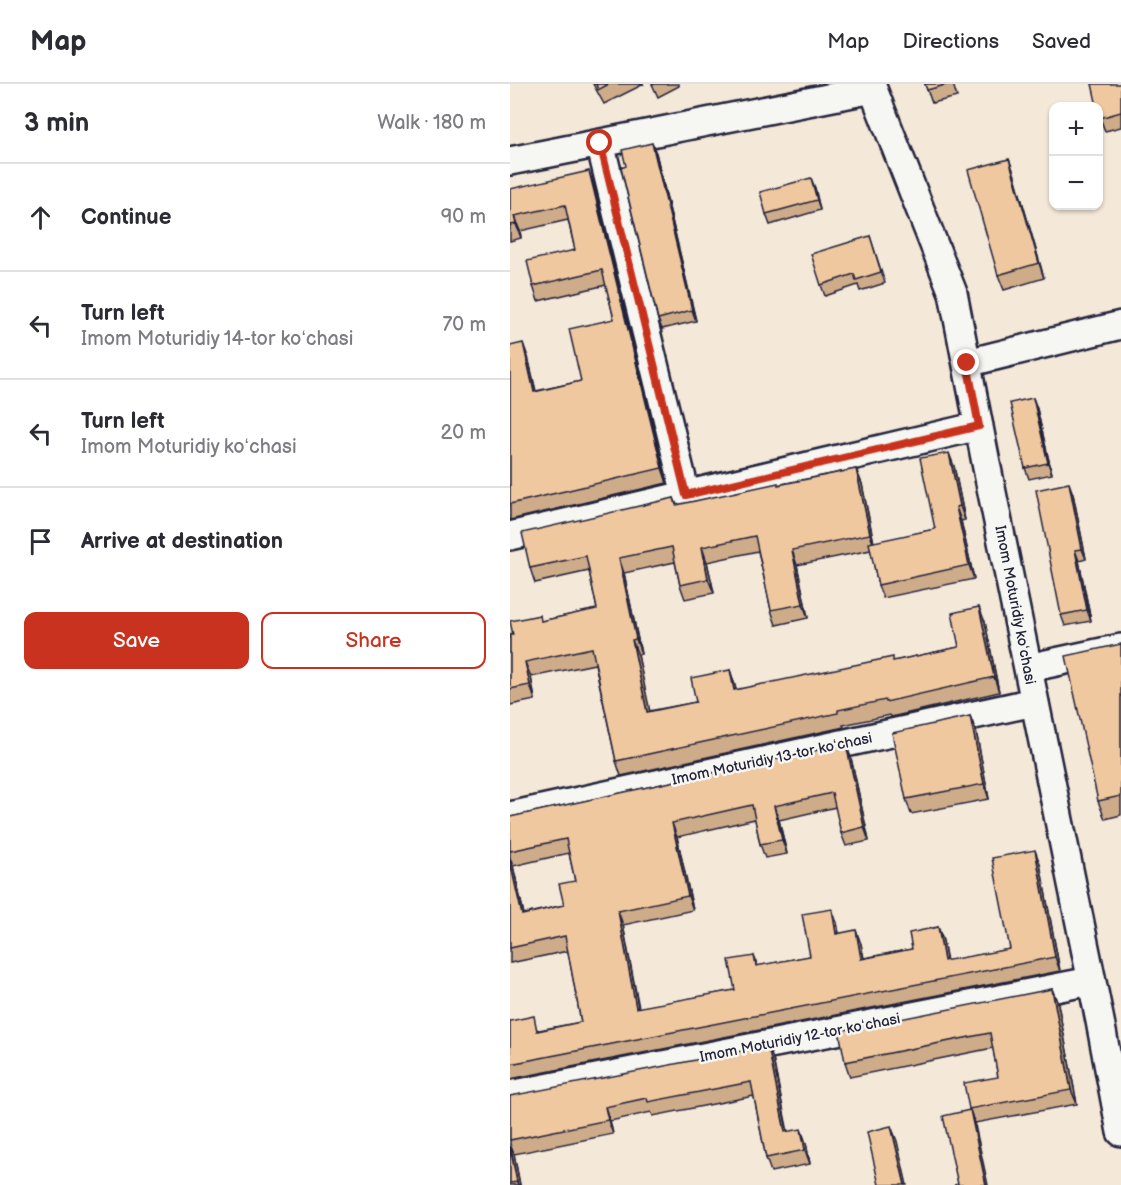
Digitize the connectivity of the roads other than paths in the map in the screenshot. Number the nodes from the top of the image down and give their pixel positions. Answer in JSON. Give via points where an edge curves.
{"nodes":[{"id":1,"x":872,"y":87,"type":"edge"},
{"id":2,"x":600,"y":143,"type":"junction"},
{"id":3,"x":510,"y":160,"type":"edge"},
{"id":4,"x":1121,"y":325,"type":"edge"},
{"id":5,"x":967,"y":363,"type":"junction"},
{"id":6,"x":979,"y":426,"type":"junction"},
{"id":7,"x":686,"y":495,"type":"junction"},
{"id":8,"x":510,"y":536,"type":"edge"},
{"id":9,"x":1121,"y":648,"type":"edge"},
{"id":10,"x":1028,"y":668,"type":"junction"},
{"id":11,"x":1034,"y":702,"type":"junction"},
{"id":12,"x":510,"y":816,"type":"edge"},
{"id":13,"x":1090,"y":981,"type":"junction"},
{"id":14,"x":1110,"y":1018,"type":"edge"},
{"id":15,"x":510,"y":1095,"type":"edge"},
{"id":16,"x":1121,"y":1132,"type":"edge"}],
"edges":[{"from":1,"to":2,"type":"street"},
{"from":1,"to":5,"type":"street","name":"Imom Moturidiy koʻchasi","via":[[953,292]]},
{"from":2,"to":3,"type":"street"},
{"from":2,"to":7,"type":"street"},
{"from":4,"to":5,"type":"street"},
{"from":5,"to":6,"type":"street","name":"Imom Moturidiy koʻchasi"},
{"from":6,"to":7,"type":"street"},
{"from":6,"to":10,"type":"street","name":"Imom Moturidiy koʻchasi"},
{"from":7,"to":8,"type":"street"},
{"from":9,"to":10,"type":"street"},
{"from":10,"to":11,"type":"street","name":"Imom Moturidiy koʻchasi"},
{"from":11,"to":12,"type":"street","name":"Imom Moturidiy 13-tor koʻchasi"},
{"from":11,"to":13,"type":"street","name":"Imom Moturidiy koʻchasi"},
{"from":13,"to":14,"type":"street","name":"Imom Moturidiy koʻchasi"},
{"from":13,"to":15,"type":"street","name":"Imom Moturidiy 12-tor koʻchasi"},
{"from":14,"to":16,"type":"street","name":"Imom Moturidiy koʻchasi"}]}
